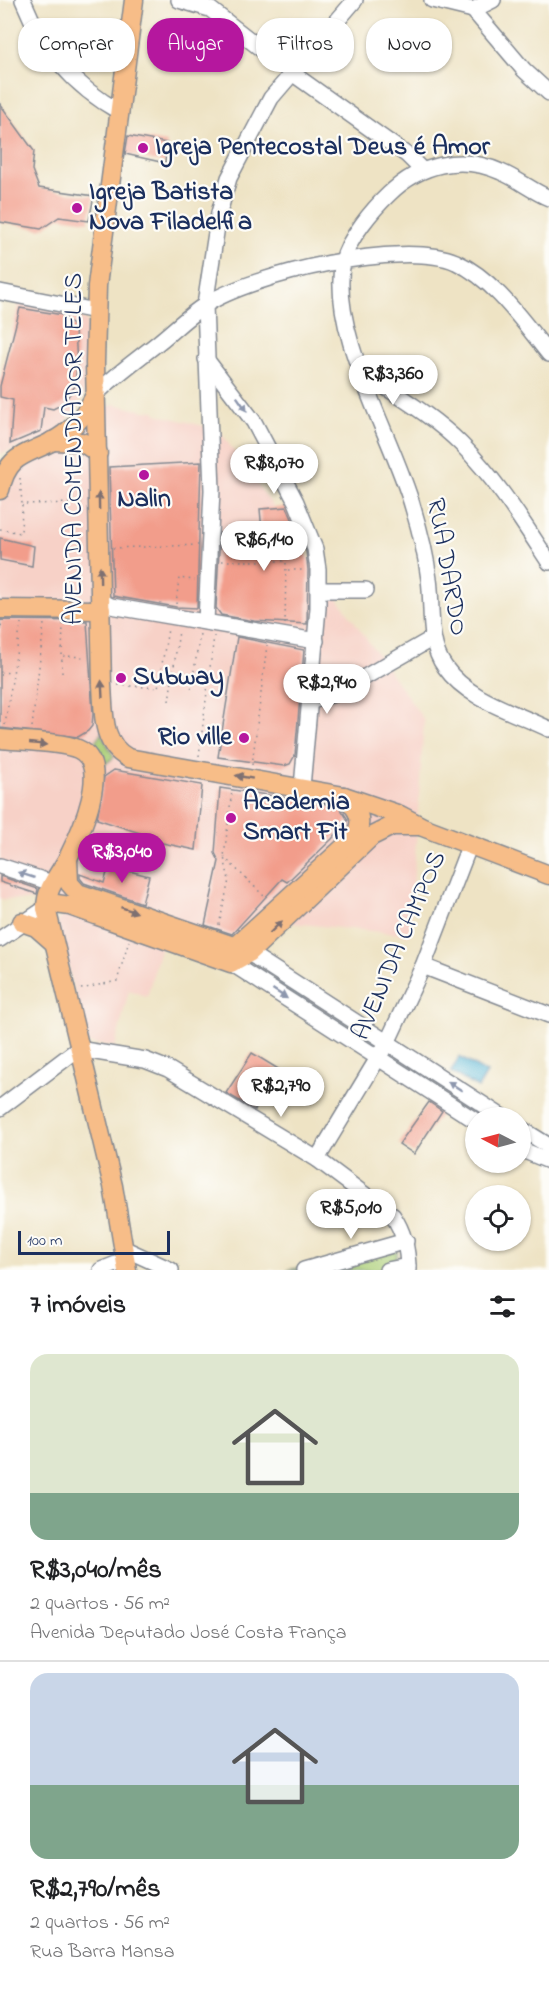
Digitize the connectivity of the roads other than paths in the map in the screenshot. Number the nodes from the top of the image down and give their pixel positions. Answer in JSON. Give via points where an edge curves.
{"nodes":[{"id":1,"x":23,"y":0,"type":"edge"},
{"id":2,"x":134,"y":0,"type":"edge"},
{"id":3,"x":179,"y":0,"type":"edge"},
{"id":4,"x":355,"y":0,"type":"edge"},
{"id":5,"x":432,"y":0,"type":"edge"},
{"id":6,"x":493,"y":0,"type":"edge"},
{"id":7,"x":214,"y":5,"type":"edge"},
{"id":8,"x":473,"y":10,"type":"junction"},
{"id":9,"x":292,"y":73,"type":"junction"},
{"id":10,"x":549,"y":93,"type":"edge"},
{"id":11,"x":120,"y":111,"type":"junction"},
{"id":12,"x":422,"y":170,"type":"junction"},
{"id":13,"x":549,"y":198,"type":"edge"},
{"id":14,"x":343,"y":260,"type":"junction"},
{"id":15,"x":0,"y":292,"type":"edge"},
{"id":16,"x":205,"y":304,"type":"junction"},
{"id":17,"x":96,"y":311,"type":"junction"},
{"id":18,"x":549,"y":354,"type":"edge"},
{"id":19,"x":206,"y":358,"type":"junction"},
{"id":20,"x":361,"y":371,"type":"junction"},
{"id":21,"x":96,"y":394,"type":"junction"},
{"id":22,"x":52,"y":441,"type":"junction"},
{"id":23,"x":98,"y":453,"type":"junction"},
{"id":24,"x":1,"y":480,"type":"edge"},
{"id":25,"x":549,"y":561,"type":"edge"},
{"id":26,"x":319,"y":590,"type":"junction"},
{"id":27,"x":366,"y":590,"type":"dead end"},
{"id":28,"x":0,"y":600,"type":"edge"},
{"id":29,"x":104,"y":606,"type":"junction"},
{"id":30,"x":0,"y":609,"type":"edge"},
{"id":31,"x":208,"y":622,"type":"junction"},
{"id":32,"x":433,"y":638,"type":"junction"},
{"id":33,"x":316,"y":640,"type":"junction"},
{"id":34,"x":312,"y":701,"type":"junction"},
{"id":35,"x":105,"y":720,"type":"junction"},
{"id":36,"x":549,"y":729,"type":"edge"},
{"id":37,"x":2,"y":739,"type":"edge"},
{"id":38,"x":76,"y":748,"type":"junction"},
{"id":39,"x":128,"y":758,"type":"junction"},
{"id":40,"x":96,"y":777,"type":"junction"},
{"id":41,"x":302,"y":787,"type":"junction"},
{"id":42,"x":344,"y":796,"type":"junction"},
{"id":43,"x":423,"y":827,"type":"junction"},
{"id":44,"x":470,"y":844,"type":"junction"},
{"id":45,"x":68,"y":858,"type":"junction"},
{"id":46,"x":0,"y":866,"type":"edge"},
{"id":47,"x":549,"y":875,"type":"edge"},
{"id":48,"x":52,"y":883,"type":"junction"},
{"id":49,"x":46,"y":908,"type":"junction"},
{"id":50,"x":22,"y":922,"type":"junction"},
{"id":51,"x":0,"y":939,"type":"edge"},
{"id":52,"x":52,"y":941,"type":"junction"},
{"id":53,"x":243,"y":949,"type":"junction"},
{"id":54,"x":225,"y":960,"type":"junction"},
{"id":55,"x":423,"y":966,"type":"junction"},
{"id":56,"x":549,"y":1015,"type":"edge"},
{"id":57,"x":387,"y":1043,"type":"junction"},
{"id":58,"x":78,"y":1049,"type":"junction"},
{"id":59,"x":379,"y":1057,"type":"junction"},
{"id":60,"x":487,"y":1107,"type":"edge"},
{"id":61,"x":0,"y":1108,"type":"edge"},
{"id":62,"x":465,"y":1114,"type":"edge"},
{"id":63,"x":531,"y":1135,"type":"edge"},
{"id":64,"x":549,"y":1146,"type":"edge"},
{"id":65,"x":531,"y":1154,"type":"edge"},
{"id":66,"x":317,"y":1159,"type":"junction"},
{"id":67,"x":549,"y":1161,"type":"edge"},
{"id":68,"x":406,"y":1241,"type":"junction"},
{"id":69,"x":127,"y":1263,"type":"edge"},
{"id":70,"x":408,"y":1268,"type":"edge"},
{"id":71,"x":101,"y":1270,"type":"edge"},
{"id":72,"x":171,"y":1270,"type":"edge"},
{"id":73,"x":304,"y":1270,"type":"edge"},
{"id":74,"x":387,"y":1270,"type":"edge"}],
"edges":[{"from":1,"to":11,"type":"street","via":[[63,70],[98,99]]},
{"from":2,"to":11,"type":"main road","name":"AVENIDA COMENDADOR TELES"},
{"from":3,"to":7,"type":"street"},
{"from":4,"to":9,"type":"street"},
{"from":5,"to":8,"type":"street"},
{"from":6,"to":8,"type":"street"},
{"from":7,"to":9,"type":"street"},
{"from":8,"to":10,"type":"street"},
{"from":9,"to":12,"type":"street","via":[[407,155]]},
{"from":9,"to":16,"type":"street","via":[[271,98],[229,178],[210,259]]},
{"from":11,"to":17,"type":"main road","name":"AVENIDA COMENDADOR TELES"},
{"from":12,"to":13,"type":"street","name":"RUA DARDO","via":[[451,163],[483,166]]},
{"from":12,"to":14,"type":"street","name":"RUA DARDO","via":[[404,179],[380,202],[362,224]]},
{"from":14,"to":16,"type":"street","via":[[256,283]]},
{"from":14,"to":18,"type":"street","via":[[412,255],[454,261],[486,283]]},
{"from":14,"to":20,"type":"street","name":"RUA DARDO","via":[[346,323]]},
{"from":15,"to":17,"type":"street"},
{"from":16,"to":19,"type":"street"},
{"from":16,"to":21,"type":"street"},
{"from":17,"to":21,"type":"main road","name":"AVENIDA COMENDADOR TELES"},
{"from":19,"to":26,"type":"street","one_way":true,"via":[[244,405],[310,531]]},
{"from":19,"to":31,"type":"street","via":[[212,490]]},
{"from":20,"to":25,"type":"street","via":[[460,442],[503,494]]},
{"from":20,"to":32,"type":"street","name":"RUA DARDO","via":[[413,506],[429,576]]},
{"from":21,"to":22,"type":"main road","via":[[85,414]]},
{"from":21,"to":23,"type":"main road","name":"AVENIDA COMENDADOR TELES"},
{"from":22,"to":23,"type":"main road","via":[[82,442]]},
{"from":22,"to":24,"type":"main road","via":[[17,458]]},
{"from":29,"to":23,"type":"main road","name":"AVENIDA COMENDADOR TELES","one_way":true},
{"from":26,"to":27,"type":"street"},
{"from":26,"to":33,"type":"street"},
{"from":28,"to":29,"type":"main road"},
{"from":29,"to":30,"type":"main road","via":[[64,611]]},
{"from":29,"to":31,"type":"street"},
{"from":35,"to":29,"type":"main road","name":"AVENIDA COMENDADOR TELES","one_way":true},
{"from":31,"to":33,"type":"street"},
{"from":32,"to":34,"type":"street","via":[[337,693]]},
{"from":32,"to":36,"type":"street","name":"RUA DARDO","via":[[443,665],[462,685]]},
{"from":33,"to":34,"type":"street"},
{"from":34,"to":41,"type":"street"},
{"from":35,"to":38,"type":"main road","via":[[92,741]]},
{"from":35,"to":39,"type":"main road","name":"AVENIDA COMENDADOR TELES","via":[[113,747]]},
{"from":37,"to":38,"type":"main road","one_way":true},
{"from":38,"to":40,"type":"main road","via":[[91,759]]},
{"from":39,"to":40,"type":"main road","via":[[106,767]]},
{"from":39,"to":41,"type":"main road"},
{"from":40,"to":45,"type":"main road"},
{"from":41,"to":42,"type":"main road"},
{"from":42,"to":43,"type":"main road","via":[[400,814]]},
{"from":42,"to":53,"type":"main road","via":[[359,813],[359,831],[274,908]]},
{"from":43,"to":44,"type":"main road"},
{"from":53,"to":43,"type":"main road","one_way":true,"via":[[372,836],[392,826]]},
{"from":44,"to":47,"type":"main road"},
{"from":44,"to":55,"type":"street","name":"AVENIDA CAMPOS"},
{"from":45,"to":48,"type":"main road"},
{"from":45,"to":53,"type":"main road","one_way":true,"via":[[69,883],[78,893]]},
{"from":48,"to":46,"type":"street","one_way":true},
{"from":48,"to":49,"type":"main road"},
{"from":49,"to":50,"type":"street"},
{"from":49,"to":52,"type":"main road"},
{"from":49,"to":54,"type":"main road","via":[[67,905]]},
{"from":50,"to":51,"type":"street"},
{"from":50,"to":52,"type":"main road","via":[[36,927]]},
{"from":52,"to":58,"type":"main road"},
{"from":53,"to":54,"type":"main road"},
{"from":53,"to":57,"type":"street"},
{"from":54,"to":59,"type":"street","one_way":true},
{"from":55,"to":56,"type":"street"},
{"from":55,"to":57,"type":"street","name":"AVENIDA CAMPOS"},
{"from":57,"to":59,"type":"street","name":"AVENIDA CAMPOS"},
{"from":60,"to":57,"type":"street","one_way":true},
{"from":58,"to":61,"type":"street"},
{"from":58,"to":66,"type":"street","via":[[156,1063]]},
{"from":58,"to":69,"type":"main road","via":[[113,1186]]},
{"from":59,"to":62,"type":"street"},
{"from":59,"to":66,"type":"street","name":"AVENIDA CAMPOS"},
{"from":63,"to":64,"type":"street"},
{"from":65,"to":67,"type":"street"},
{"from":66,"to":68,"type":"street","via":[[393,1216]]},
{"from":68,"to":70,"type":"street"},
{"from":68,"to":73,"type":"street"},
{"from":69,"to":71,"type":"street"},
{"from":69,"to":72,"type":"street"},
{"from":70,"to":74,"type":"street"}]}
